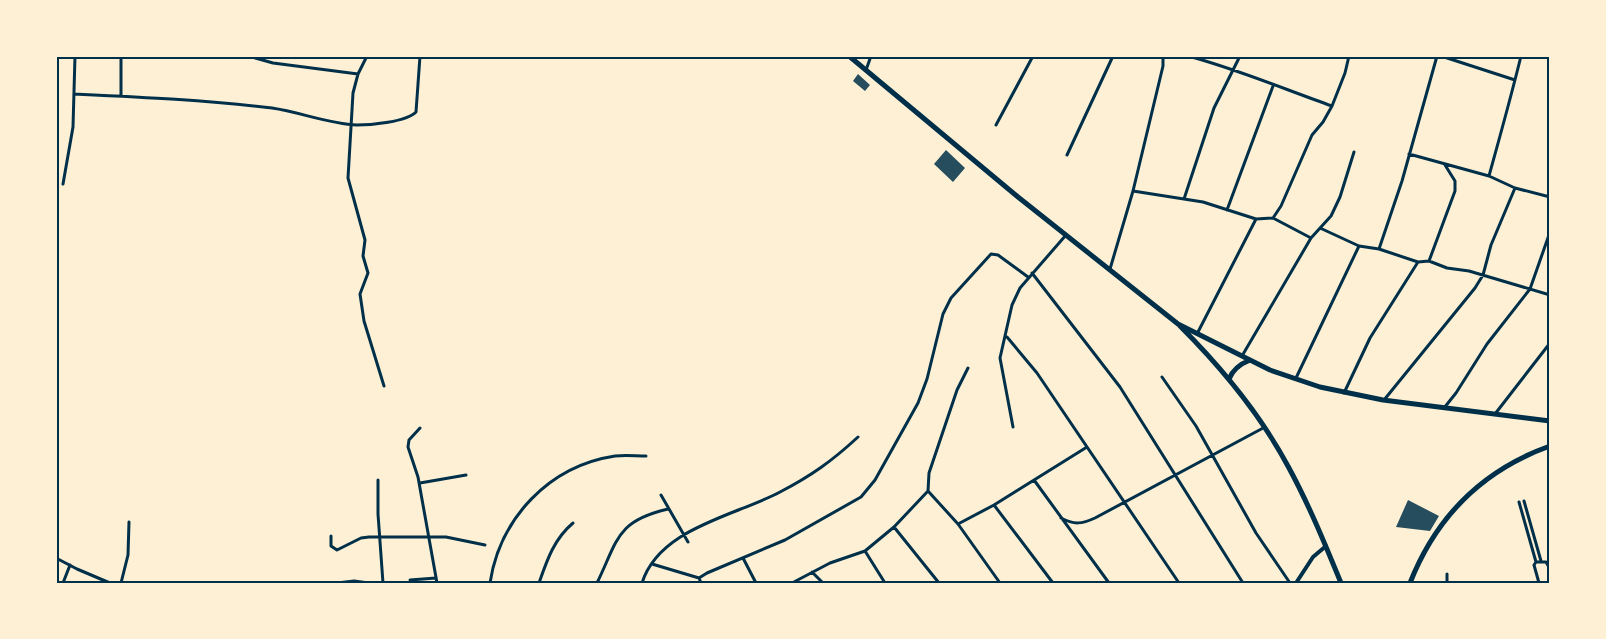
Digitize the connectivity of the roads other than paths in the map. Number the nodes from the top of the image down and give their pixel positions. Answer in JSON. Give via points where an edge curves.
{"nodes":[{"id":1,"x":75,"y":56,"type":"edge"},
{"id":2,"x":121,"y":56,"type":"edge"},
{"id":3,"x":248,"y":56,"type":"edge"},
{"id":4,"x":367,"y":56,"type":"edge"},
{"id":5,"x":420,"y":56,"type":"edge"},
{"id":6,"x":849,"y":56,"type":"edge"},
{"id":7,"x":872,"y":56,"type":"edge"},
{"id":8,"x":1033,"y":56,"type":"edge"},
{"id":9,"x":1113,"y":56,"type":"edge"},
{"id":10,"x":1163,"y":56,"type":"edge"},
{"id":11,"x":1188,"y":56,"type":"edge"},
{"id":12,"x":1240,"y":56,"type":"edge"},
{"id":13,"x":1349,"y":56,"type":"edge"},
{"id":14,"x":1437,"y":56,"type":"edge"},
{"id":15,"x":1441,"y":56,"type":"edge"},
{"id":16,"x":1521,"y":56,"type":"edge"},
{"id":17,"x":1233,"y":68,"type":"junction"},
{"id":18,"x":866,"y":70,"type":"junction"},
{"id":19,"x":358,"y":74,"type":"junction"},
{"id":20,"x":1515,"y":80,"type":"junction"},
{"id":21,"x":1273,"y":86,"type":"junction"},
{"id":22,"x":75,"y":94,"type":"junction"},
{"id":23,"x":121,"y":96,"type":"junction"},
{"id":24,"x":1332,"y":106,"type":"junction"},
{"id":25,"x":350,"y":124,"type":"junction"},
{"id":26,"x":996,"y":125,"type":"dead end"},
{"id":27,"x":1354,"y":152,"type":"dead end"},
{"id":28,"x":1409,"y":154,"type":"junction"},
{"id":29,"x":1067,"y":155,"type":"dead end"},
{"id":30,"x":1444,"y":164,"type":"junction"},
{"id":31,"x":1489,"y":176,"type":"junction"},
{"id":32,"x":63,"y":184,"type":"dead end"},
{"id":33,"x":1515,"y":188,"type":"junction"},
{"id":34,"x":1133,"y":191,"type":"junction"},
{"id":35,"x":1550,"y":197,"type":"edge"},
{"id":36,"x":1184,"y":198,"type":"junction"},
{"id":37,"x":1226,"y":210,"type":"junction"},
{"id":38,"x":1273,"y":218,"type":"junction"},
{"id":39,"x":1256,"y":219,"type":"junction"},
{"id":40,"x":1320,"y":228,"type":"junction"},
{"id":41,"x":1550,"y":232,"type":"edge"},
{"id":42,"x":1066,"y":234,"type":"junction"},
{"id":43,"x":1311,"y":238,"type":"junction"},
{"id":44,"x":1359,"y":246,"type":"junction"},
{"id":45,"x":1379,"y":249,"type":"junction"},
{"id":46,"x":1418,"y":262,"type":"junction"},
{"id":47,"x":1429,"y":262,"type":"junction"},
{"id":48,"x":1110,"y":269,"type":"junction"},
{"id":49,"x":1032,"y":273,"type":"junction"},
{"id":50,"x":1483,"y":275,"type":"junction"},
{"id":51,"x":1028,"y":277,"type":"junction"},
{"id":52,"x":1530,"y":289,"type":"junction"},
{"id":53,"x":1550,"y":295,"type":"edge"},
{"id":54,"x":1178,"y":324,"type":"junction"},
{"id":55,"x":1198,"y":332,"type":"junction"},
{"id":56,"x":1007,"y":337,"type":"junction"},
{"id":57,"x":1550,"y":343,"type":"edge"},
{"id":58,"x":1242,"y":356,"type":"junction"},
{"id":59,"x":1250,"y":360,"type":"junction"},
{"id":60,"x":968,"y":368,"type":"dead end"},
{"id":61,"x":1162,"y":377,"type":"dead end"},
{"id":62,"x":1229,"y":379,"type":"junction"},
{"id":63,"x":1295,"y":380,"type":"junction"},
{"id":64,"x":384,"y":386,"type":"dead end"},
{"id":65,"x":1344,"y":393,"type":"junction"},
{"id":66,"x":1384,"y":400,"type":"junction"},
{"id":67,"x":1444,"y":408,"type":"junction"},
{"id":68,"x":1495,"y":414,"type":"junction"},
{"id":69,"x":1550,"y":421,"type":"edge"},
{"id":70,"x":1014,"y":427,"type":"dead end"},
{"id":71,"x":1265,"y":427,"type":"junction"},
{"id":72,"x":420,"y":428,"type":"dead end"},
{"id":73,"x":858,"y":437,"type":"dead end"},
{"id":74,"x":1550,"y":446,"type":"edge"},
{"id":75,"x":1087,"y":447,"type":"junction"},
{"id":76,"x":1213,"y":454,"type":"junction"},
{"id":77,"x":646,"y":456,"type":"dead end"},
{"id":78,"x":466,"y":475,"type":"dead end"},
{"id":79,"x":1176,"y":475,"type":"junction"},
{"id":80,"x":378,"y":480,"type":"dead end"},
{"id":81,"x":1034,"y":480,"type":"junction"},
{"id":82,"x":420,"y":483,"type":"junction"},
{"id":83,"x":928,"y":490,"type":"junction"},
{"id":84,"x":661,"y":495,"type":"dead end"},
{"id":85,"x":1524,"y":501,"type":"dead end"},
{"id":86,"x":1124,"y":502,"type":"junction"},
{"id":87,"x":1519,"y":502,"type":"dead end"},
{"id":88,"x":994,"y":505,"type":"junction"},
{"id":89,"x":668,"y":509,"type":"junction"},
{"id":90,"x":1061,"y":518,"type":"junction"},
{"id":91,"x":129,"y":522,"type":"dead end"},
{"id":92,"x":572,"y":523,"type":"dead end"},
{"id":93,"x":958,"y":524,"type":"junction"},
{"id":94,"x":894,"y":527,"type":"junction"},
{"id":95,"x":682,"y":534,"type":"junction"},
{"id":96,"x":331,"y":536,"type":"dead end"},
{"id":97,"x":430,"y":536,"type":"junction"},
{"id":98,"x":380,"y":538,"type":"junction"},
{"id":99,"x":688,"y":542,"type":"dead end"},
{"id":100,"x":485,"y":545,"type":"dead end"},
{"id":101,"x":1326,"y":546,"type":"junction"},
{"id":102,"x":865,"y":551,"type":"junction"},
{"id":103,"x":56,"y":558,"type":"edge"},
{"id":104,"x":743,"y":558,"type":"junction"},
{"id":105,"x":1541,"y":561,"type":"junction"},
{"id":106,"x":1536,"y":562,"type":"junction"},
{"id":107,"x":652,"y":564,"type":"junction"},
{"id":108,"x":70,"y":565,"type":"junction"},
{"id":109,"x":1550,"y":569,"type":"edge"},
{"id":110,"x":812,"y":572,"type":"junction"},
{"id":111,"x":1447,"y":574,"type":"dead end"},
{"id":112,"x":436,"y":578,"type":"junction"},
{"id":113,"x":699,"y":578,"type":"junction"},
{"id":114,"x":410,"y":580,"type":"dead end"},
{"id":115,"x":63,"y":583,"type":"edge"},
{"id":116,"x":110,"y":583,"type":"edge"},
{"id":117,"x":121,"y":583,"type":"edge"},
{"id":118,"x":337,"y":583,"type":"edge"},
{"id":119,"x":369,"y":583,"type":"edge"},
{"id":120,"x":383,"y":583,"type":"edge"},
{"id":121,"x":437,"y":583,"type":"edge"},
{"id":122,"x":490,"y":583,"type":"edge"},
{"id":123,"x":539,"y":583,"type":"edge"},
{"id":124,"x":597,"y":583,"type":"edge"},
{"id":125,"x":642,"y":583,"type":"edge"},
{"id":126,"x":701,"y":583,"type":"edge"},
{"id":127,"x":756,"y":583,"type":"edge"},
{"id":128,"x":792,"y":583,"type":"edge"},
{"id":129,"x":823,"y":583,"type":"edge"},
{"id":130,"x":885,"y":583,"type":"edge"},
{"id":131,"x":939,"y":583,"type":"edge"},
{"id":132,"x":1000,"y":583,"type":"edge"},
{"id":133,"x":1053,"y":583,"type":"edge"},
{"id":134,"x":1109,"y":583,"type":"edge"},
{"id":135,"x":1179,"y":583,"type":"edge"},
{"id":136,"x":1243,"y":583,"type":"edge"},
{"id":137,"x":1290,"y":583,"type":"edge"},
{"id":138,"x":1296,"y":583,"type":"edge"},
{"id":139,"x":1341,"y":583,"type":"edge"},
{"id":140,"x":1410,"y":583,"type":"edge"},
{"id":141,"x":1447,"y":583,"type":"edge"},
{"id":142,"x":1539,"y":583,"type":"edge"}],
"edges":[{"from":1,"to":22,"type":"street"},
{"from":2,"to":23,"type":"street"},
{"from":3,"to":19,"type":"street","via":[[273,63]]},
{"from":4,"to":19,"type":"street"},
{"from":5,"to":25,"type":"street","via":[[417,106],[412,115],[377,124]]},
{"from":6,"to":18,"type":"highway"},
{"from":7,"to":18,"type":"street"},
{"from":8,"to":26,"type":"street"},
{"from":9,"to":29,"type":"street"},
{"from":10,"to":34,"type":"street"},
{"from":11,"to":17,"type":"street"},
{"from":12,"to":17,"type":"street"},
{"from":13,"to":24,"type":"street","via":[[1346,73]]},
{"from":14,"to":28,"type":"street"},
{"from":15,"to":20,"type":"street"},
{"from":16,"to":20,"type":"street"},
{"from":17,"to":21,"type":"street"},
{"from":17,"to":36,"type":"street","via":[[1214,108]]},
{"from":18,"to":42,"type":"highway"},
{"from":19,"to":25,"type":"street"},
{"from":20,"to":31,"type":"street"},
{"from":21,"to":24,"type":"street"},
{"from":21,"to":37,"type":"street"},
{"from":22,"to":23,"type":"street"},
{"from":22,"to":32,"type":"street"},
{"from":23,"to":25,"type":"street","via":[[265,108]]},
{"from":24,"to":38,"type":"street","via":[[1312,135]]},
{"from":25,"to":64,"type":"street","via":[[348,178],[364,234],[363,256],[368,273],[360,298]]},
{"from":27,"to":40,"type":"street","via":[[1340,197]]},
{"from":28,"to":30,"type":"street"},
{"from":28,"to":45,"type":"street"},
{"from":30,"to":31,"type":"street"},
{"from":30,"to":47,"type":"street","via":[[1454,181],[1455,191]]},
{"from":31,"to":33,"type":"street"},
{"from":33,"to":35,"type":"street"},
{"from":33,"to":50,"type":"street","via":[[1491,246]]},
{"from":34,"to":36,"type":"street"},
{"from":34,"to":48,"type":"street"},
{"from":36,"to":37,"type":"street"},
{"from":37,"to":39,"type":"street"},
{"from":38,"to":39,"type":"street"},
{"from":38,"to":43,"type":"street"},
{"from":39,"to":55,"type":"street"},
{"from":40,"to":43,"type":"street"},
{"from":40,"to":44,"type":"street"},
{"from":41,"to":52,"type":"street"},
{"from":42,"to":48,"type":"highway"},
{"from":42,"to":49,"type":"street"},
{"from":43,"to":58,"type":"street"},
{"from":44,"to":45,"type":"street"},
{"from":44,"to":63,"type":"street"},
{"from":45,"to":46,"type":"street"},
{"from":46,"to":47,"type":"street"},
{"from":46,"to":65,"type":"street","via":[[1370,338]]},
{"from":47,"to":50,"type":"street"},
{"from":48,"to":54,"type":"highway"},
{"from":49,"to":51,"type":"street"},
{"from":49,"to":79,"type":"street","via":[[1120,387]]},
{"from":50,"to":52,"type":"street"},
{"from":50,"to":66,"type":"street"},
{"from":51,"to":56,"type":"street","via":[[1015,296]]},
{"from":51,"to":104,"type":"street","via":[[998,255],[991,254],[951,298],[943,314],[918,403],[876,480],[847,505],[785,540]]},
{"from":52,"to":53,"type":"street"},
{"from":52,"to":67,"type":"street","via":[[1487,344]]},
{"from":54,"to":55,"type":"highway"},
{"from":54,"to":62,"type":"highway"},
{"from":55,"to":58,"type":"highway"},
{"from":56,"to":70,"type":"street","via":[[1000,358]]},
{"from":56,"to":75,"type":"street","via":[[1037,373]]},
{"from":57,"to":68,"type":"street"},
{"from":58,"to":59,"type":"highway"},
{"from":59,"to":62,"type":"highway","via":[[1238,366]]},
{"from":59,"to":63,"type":"highway"},
{"from":60,"to":83,"type":"street","via":[[957,390],[929,473]]},
{"from":61,"to":76,"type":"street"},
{"from":62,"to":71,"type":"highway"},
{"from":63,"to":65,"type":"highway"},
{"from":65,"to":66,"type":"highway"},
{"from":66,"to":67,"type":"highway"},
{"from":67,"to":68,"type":"highway"},
{"from":68,"to":69,"type":"highway"},
{"from":71,"to":76,"type":"street"},
{"from":71,"to":101,"type":"highway","via":[[1289,467]]},
{"from":72,"to":82,"type":"street","via":[[409,440],[408,447]]},
{"from":73,"to":95,"type":"street","via":[[823,468],[780,492]]},
{"from":74,"to":140,"type":"highway","via":[[1495,474],[1452,509],[1422,552]]},
{"from":75,"to":81,"type":"street"},
{"from":75,"to":86,"type":"street"},
{"from":76,"to":79,"type":"street"},
{"from":76,"to":137,"type":"street","via":[[1256,533]]},
{"from":77,"to":122,"type":"street","via":[[618,456],[588,464],[542,489],[522,508],[503,537]]},
{"from":78,"to":82,"type":"street"},
{"from":79,"to":86,"type":"street"},
{"from":79,"to":136,"type":"street"},
{"from":80,"to":98,"type":"street"},
{"from":81,"to":88,"type":"street"},
{"from":81,"to":90,"type":"street"},
{"from":82,"to":97,"type":"street"},
{"from":83,"to":93,"type":"street"},
{"from":83,"to":94,"type":"street"},
{"from":84,"to":89,"type":"street"},
{"from":85,"to":105,"type":"street"},
{"from":86,"to":90,"type":"street","via":[[1083,523],[1074,524]]},
{"from":86,"to":135,"type":"street"},
{"from":87,"to":106,"type":"street"},
{"from":88,"to":93,"type":"street"},
{"from":88,"to":133,"type":"street"},
{"from":89,"to":95,"type":"street"},
{"from":89,"to":124,"type":"street","via":[[644,516],[626,527],[616,540]]},
{"from":90,"to":134,"type":"street"},
{"from":91,"to":117,"type":"street","via":[[128,555]]},
{"from":92,"to":123,"type":"street","via":[[554,545]]},
{"from":93,"to":132,"type":"street"},
{"from":94,"to":102,"type":"street"},
{"from":94,"to":131,"type":"street"},
{"from":95,"to":99,"type":"street"},
{"from":95,"to":107,"type":"street","via":[[661,551]]},
{"from":96,"to":98,"type":"street","via":[[331,546],[337,550],[361,538]]},
{"from":97,"to":98,"type":"street"},
{"from":97,"to":100,"type":"street"},
{"from":97,"to":112,"type":"street"},
{"from":98,"to":120,"type":"street"},
{"from":101,"to":138,"type":"street","via":[[1313,557]]},
{"from":101,"to":139,"type":"highway"},
{"from":102,"to":110,"type":"street"},
{"from":102,"to":130,"type":"street"},
{"from":103,"to":108,"type":"street"},
{"from":104,"to":113,"type":"street"},
{"from":104,"to":127,"type":"street"},
{"from":105,"to":106,"type":"street"},
{"from":105,"to":109,"type":"street","via":[[1546,562]]},
{"from":106,"to":142,"type":"street"},
{"from":107,"to":113,"type":"street"},
{"from":107,"to":125,"type":"street"},
{"from":108,"to":115,"type":"street"},
{"from":108,"to":116,"type":"street"},
{"from":110,"to":128,"type":"street"},
{"from":110,"to":129,"type":"street"},
{"from":111,"to":141,"type":"street"},
{"from":112,"to":114,"type":"street"},
{"from":112,"to":121,"type":"street"},
{"from":113,"to":126,"type":"street"},
{"from":118,"to":119,"type":"street"}]}
